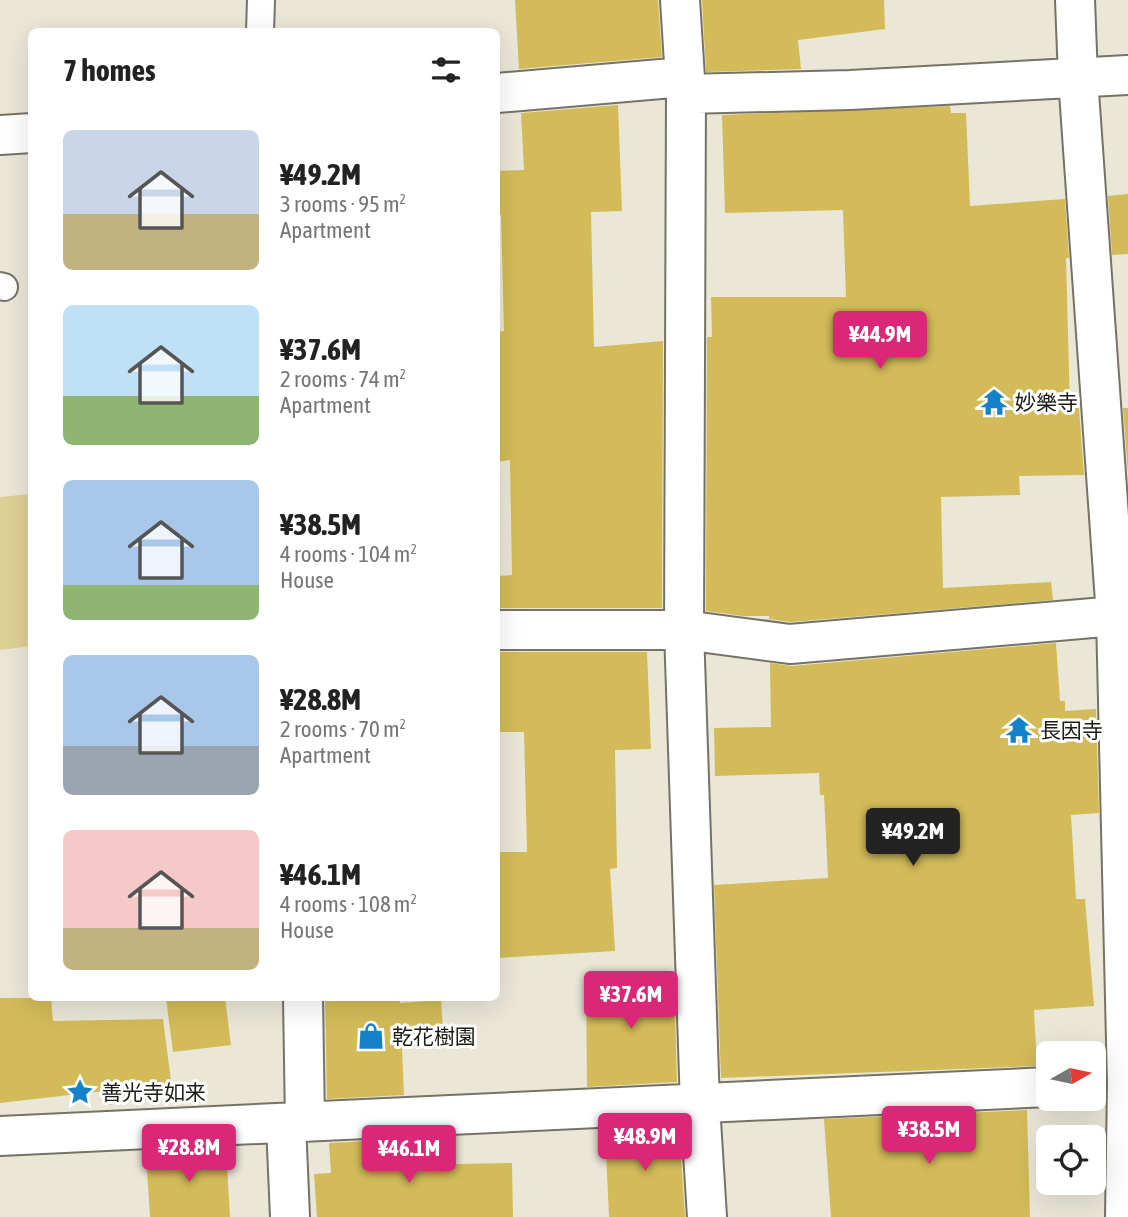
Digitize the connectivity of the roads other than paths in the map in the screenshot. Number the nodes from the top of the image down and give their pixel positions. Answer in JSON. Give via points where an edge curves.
{"nodes":[{"id":1,"x":261,"y":0,"type":"edge"},
{"id":2,"x":680,"y":0,"type":"edge"},
{"id":3,"x":1075,"y":0,"type":"edge"},
{"id":4,"x":260,"y":28,"type":"edge"},
{"id":5,"x":1128,"y":75,"type":"edge"},
{"id":6,"x":1078,"y":78,"type":"junction"},
{"id":7,"x":685,"y":85,"type":"junction"},
{"id":8,"x":500,"y":93,"type":"edge"},
{"id":9,"x":28,"y":133,"type":"edge"},
{"id":10,"x":0,"y":135,"type":"edge"},
{"id":11,"x":1122,"y":616,"type":"edge"},
{"id":12,"x":500,"y":630,"type":"edge"},
{"id":13,"x":684,"y":630,"type":"junction"},
{"id":14,"x":303,"y":1001,"type":"edge"},
{"id":15,"x":1116,"y":1083,"type":"edge"},
{"id":16,"x":1036,"y":1088,"type":"edge"},
{"id":17,"x":700,"y":1105,"type":"junction"},
{"id":18,"x":295,"y":1123,"type":"junction"},
{"id":19,"x":0,"y":1136,"type":"edge"},
{"id":20,"x":290,"y":1217,"type":"edge"},
{"id":21,"x":707,"y":1217,"type":"edge"},
{"id":22,"x":1125,"y":1217,"type":"edge"}],
"edges":[{"from":1,"to":4,"type":"lane"},
{"from":2,"to":7,"type":"street"},
{"from":3,"to":6,"type":"street"},
{"from":5,"to":6,"type":"street"},
{"from":6,"to":7,"type":"street","via":[[850,90]]},
{"from":6,"to":11,"type":"street"},
{"from":7,"to":8,"type":"street"},
{"from":7,"to":13,"type":"street"},
{"from":9,"to":10,"type":"street"},
{"from":11,"to":13,"type":"street","via":[[790,644]]},
{"from":11,"to":15,"type":"street"},
{"from":12,"to":13,"type":"street"},
{"from":13,"to":17,"type":"street"},
{"from":14,"to":18,"type":"street"},
{"from":15,"to":22,"type":"street"},
{"from":16,"to":17,"type":"street"},
{"from":17,"to":18,"type":"street"},
{"from":17,"to":21,"type":"street"},
{"from":18,"to":19,"type":"street"},
{"from":18,"to":20,"type":"street"}]}
